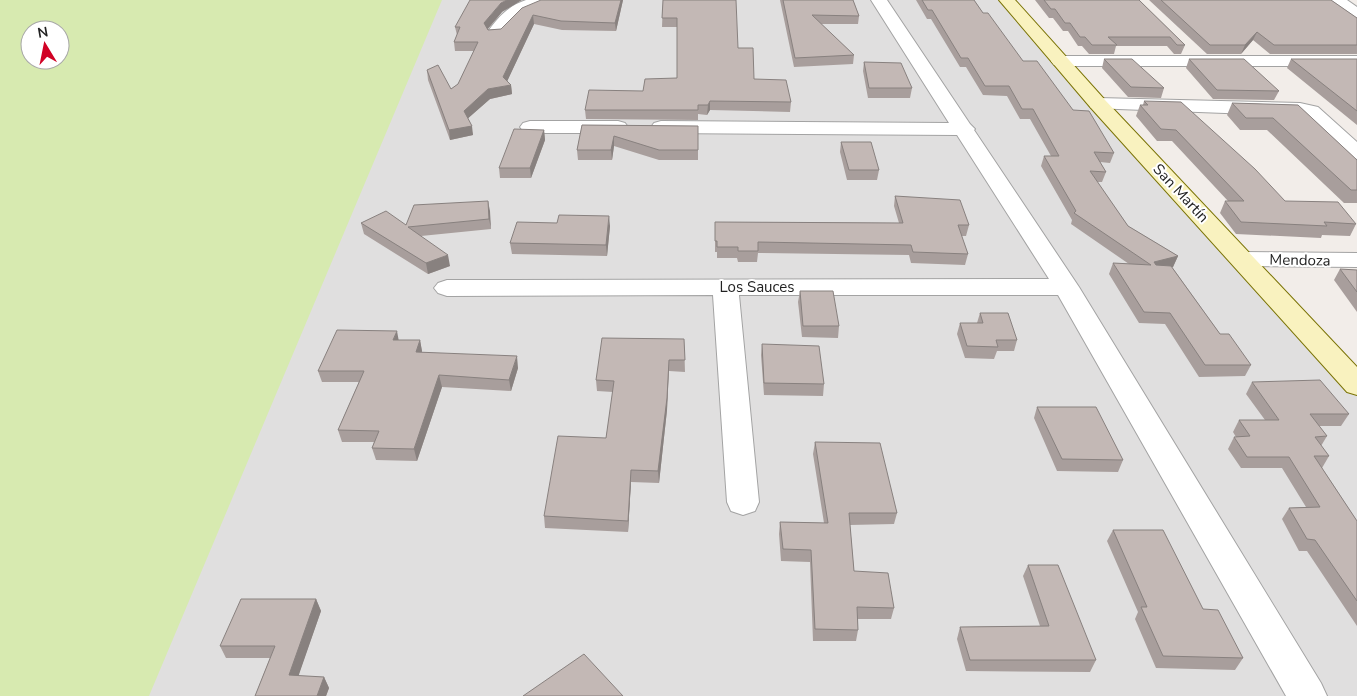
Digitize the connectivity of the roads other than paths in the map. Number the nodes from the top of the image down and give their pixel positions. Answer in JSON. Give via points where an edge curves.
{"nodes":[{"id":1,"x":544,"y":0,"type":"edge"},
{"id":2,"x":878,"y":0,"type":"edge"},
{"id":3,"x":1007,"y":0,"type":"edge"},
{"id":4,"x":1337,"y":0,"type":"edge"},
{"id":5,"x":1357,"y":14,"type":"edge"},
{"id":6,"x":495,"y":33,"type":"edge"},
{"id":7,"x":1187,"y":48,"type":"dead end"},
{"id":8,"x":1060,"y":61,"type":"junction"},
{"id":9,"x":1201,"y":61,"type":"junction"},
{"id":10,"x":1357,"y":61,"type":"edge"},
{"id":11,"x":1098,"y":104,"type":"junction"},
{"id":12,"x":530,"y":127,"type":"dead end"},
{"id":13,"x":965,"y":129,"type":"junction"},
{"id":14,"x":1357,"y":153,"type":"edge"},
{"id":15,"x":1242,"y":259,"type":"junction"},
{"id":16,"x":1357,"y":260,"type":"edge"},
{"id":17,"x":725,"y":287,"type":"junction"},
{"id":18,"x":1066,"y":287,"type":"junction"},
{"id":19,"x":447,"y":288,"type":"dead end"},
{"id":20,"x":1357,"y":385,"type":"edge"},
{"id":21,"x":743,"y":502,"type":"dead end"},
{"id":22,"x":1307,"y":696,"type":"edge"}],
"edges":[{"from":1,"to":6,"type":"street","via":[[515,11],[502,20]]},
{"from":2,"to":13,"type":"street"},
{"from":3,"to":8,"type":"street","name":"San Martín"},
{"from":4,"to":5,"type":"street"},
{"from":7,"to":9,"type":"street"},
{"from":8,"to":9,"type":"street"},
{"from":8,"to":11,"type":"street","name":"San Martín"},
{"from":9,"to":10,"type":"street"},
{"from":11,"to":14,"type":"street","via":[[1300,108],[1311,112]]},
{"from":11,"to":15,"type":"street","name":"San Martín"},
{"from":12,"to":13,"type":"street"},
{"from":13,"to":18,"type":"street"},
{"from":15,"to":16,"type":"street","name":"Mendoza"},
{"from":15,"to":20,"type":"street","name":"San Martín"},
{"from":17,"to":18,"type":"street","name":"Los Sauces"},
{"from":17,"to":19,"type":"street","name":"Los Sauces"},
{"from":17,"to":21,"type":"street"},
{"from":18,"to":22,"type":"street"}]}
